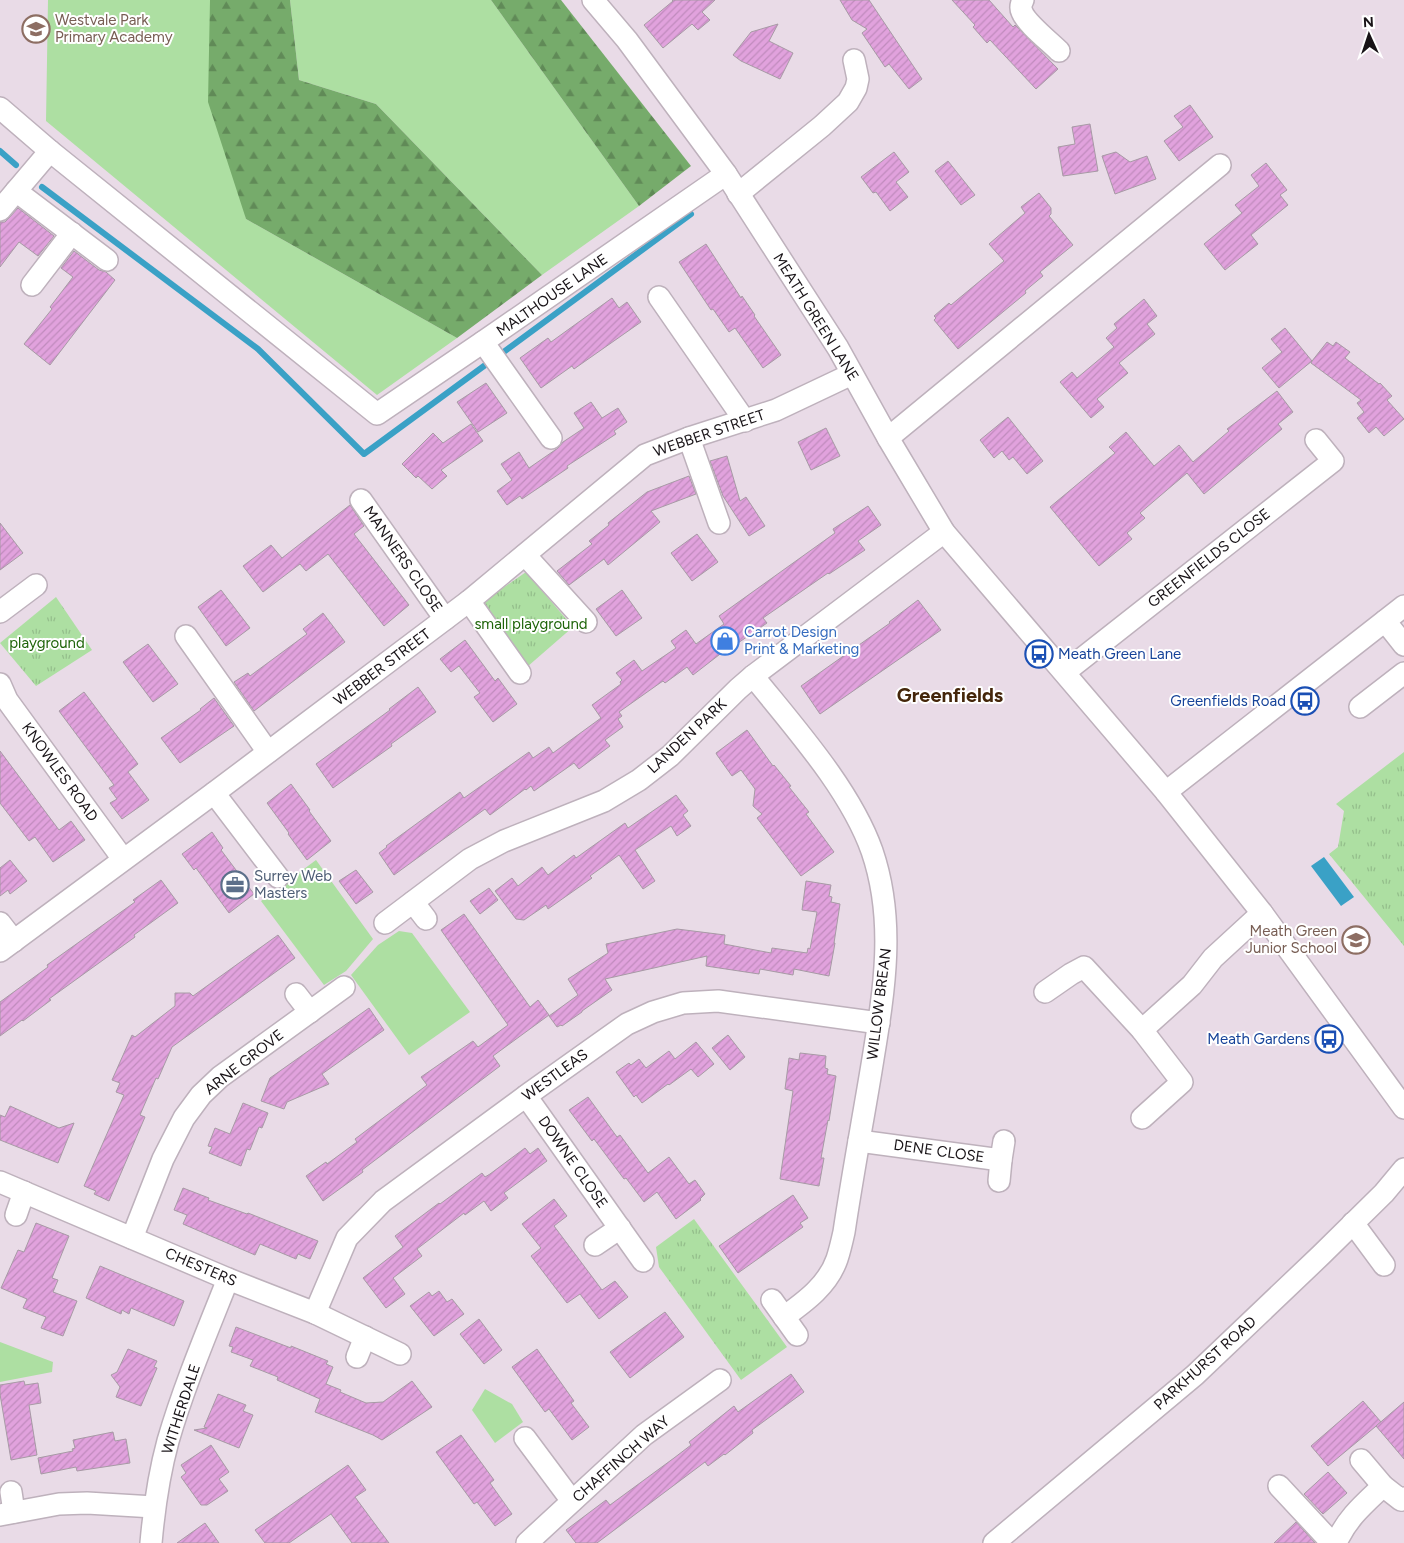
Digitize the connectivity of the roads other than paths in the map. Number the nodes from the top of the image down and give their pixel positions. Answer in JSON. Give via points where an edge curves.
{"nodes":[{"id":1,"x":1023,"y":0,"type":"edge"},
{"id":2,"x":596,"y":1,"type":"edge"},
{"id":3,"x":1059,"y":51,"type":"dead end"},
{"id":4,"x":854,"y":60,"type":"dead end"},
{"id":5,"x":0,"y":108,"type":"edge"},
{"id":6,"x":50,"y":151,"type":"junction"},
{"id":7,"x":1220,"y":165,"type":"dead end"},
{"id":8,"x":726,"y":174,"type":"junction"},
{"id":9,"x":16,"y":191,"type":"junction"},
{"id":10,"x":738,"y":194,"type":"junction"},
{"id":11,"x":0,"y":210,"type":"edge"},
{"id":12,"x":72,"y":233,"type":"junction"},
{"id":13,"x":107,"y":260,"type":"dead end"},
{"id":14,"x":32,"y":285,"type":"dead end"},
{"id":15,"x":659,"y":297,"type":"dead end"},
{"id":16,"x":484,"y":342,"type":"junction"},
{"id":17,"x":852,"y":374,"type":"junction"},
{"id":18,"x":745,"y":421,"type":"junction"},
{"id":19,"x":551,"y":438,"type":"dead end"},
{"id":20,"x":689,"y":438,"type":"junction"},
{"id":21,"x":888,"y":438,"type":"junction"},
{"id":22,"x":1316,"y":440,"type":"dead end"},
{"id":23,"x":361,"y":500,"type":"dead end"},
{"id":24,"x":719,"y":523,"type":"dead end"},
{"id":25,"x":944,"y":532,"type":"junction"},
{"id":26,"x":525,"y":555,"type":"junction"},
{"id":27,"x":36,"y":585,"type":"dead end"},
{"id":28,"x":469,"y":601,"type":"junction"},
{"id":29,"x":1404,"y":606,"type":"edge"},
{"id":30,"x":0,"y":612,"type":"edge"},
{"id":31,"x":445,"y":619,"type":"junction"},
{"id":32,"x":586,"y":622,"type":"dead end"},
{"id":33,"x":1385,"y":622,"type":"junction"},
{"id":34,"x":186,"y":636,"type":"dead end"},
{"id":35,"x":1404,"y":645,"type":"edge"},
{"id":36,"x":1065,"y":672,"type":"junction"},
{"id":37,"x":520,"y":673,"type":"dead end"},
{"id":38,"x":1404,"y":673,"type":"edge"},
{"id":39,"x":754,"y":676,"type":"junction"},
{"id":40,"x":0,"y":686,"type":"edge"},
{"id":41,"x":1360,"y":707,"type":"dead end"},
{"id":42,"x":268,"y":752,"type":"junction"},
{"id":43,"x":1166,"y":792,"type":"junction"},
{"id":44,"x":214,"y":793,"type":"junction"},
{"id":45,"x":123,"y":859,"type":"junction"},
{"id":46,"x":278,"y":877,"type":"dead end"},
{"id":47,"x":414,"y":902,"type":"junction"},
{"id":48,"x":1262,"y":913,"type":"junction"},
{"id":49,"x":426,"y":919,"type":"dead end"},
{"id":50,"x":0,"y":923,"type":"edge"},
{"id":51,"x":385,"y":923,"type":"dead end"},
{"id":52,"x":7,"y":946,"type":"edge"},
{"id":53,"x":344,"y":987,"type":"dead end"},
{"id":54,"x":1045,"y":992,"type":"dead end"},
{"id":55,"x":296,"y":994,"type":"dead end"},
{"id":56,"x":310,"y":1012,"type":"junction"},
{"id":57,"x":879,"y":1022,"type":"junction"},
{"id":58,"x":1142,"y":1030,"type":"junction"},
{"id":59,"x":526,"y":1096,"type":"junction"},
{"id":60,"x":1404,"y":1108,"type":"edge"},
{"id":61,"x":1142,"y":1118,"type":"dead end"},
{"id":62,"x":859,"y":1141,"type":"junction"},
{"id":63,"x":1404,"y":1168,"type":"edge"},
{"id":64,"x":999,"y":1181,"type":"dead end"},
{"id":65,"x":0,"y":1182,"type":"edge"},
{"id":66,"x":24,"y":1192,"type":"junction"},
{"id":67,"x":16,"y":1215,"type":"dead end"},
{"id":68,"x":1353,"y":1223,"type":"junction"},
{"id":69,"x":620,"y":1228,"type":"junction"},
{"id":70,"x":132,"y":1238,"type":"junction"},
{"id":71,"x":595,"y":1245,"type":"dead end"},
{"id":72,"x":643,"y":1261,"type":"dead end"},
{"id":73,"x":1384,"y":1265,"type":"dead end"},
{"id":74,"x":228,"y":1279,"type":"junction"},
{"id":75,"x":772,"y":1300,"type":"dead end"},
{"id":76,"x":315,"y":1312,"type":"junction"},
{"id":77,"x":784,"y":1317,"type":"junction"},
{"id":78,"x":797,"y":1335,"type":"dead end"},
{"id":79,"x":365,"y":1337,"type":"junction"},
{"id":80,"x":400,"y":1354,"type":"dead end"},
{"id":81,"x":357,"y":1357,"type":"dead end"},
{"id":82,"x":720,"y":1380,"type":"dead end"},
{"id":83,"x":525,"y":1438,"type":"dead end"},
{"id":84,"x":1361,"y":1460,"type":"dead end"},
{"id":85,"x":1279,"y":1486,"type":"dead end"},
{"id":86,"x":1383,"y":1486,"type":"junction"},
{"id":87,"x":1403,"y":1499,"type":"edge"},
{"id":88,"x":572,"y":1501,"type":"junction"},
{"id":89,"x":8,"y":1506,"type":"edge"},
{"id":90,"x":154,"y":1507,"type":"junction"},
{"id":91,"x":1338,"y":1541,"type":"edge"},
{"id":92,"x":151,"y":1543,"type":"edge"},
{"id":93,"x":527,"y":1543,"type":"edge"},
{"id":94,"x":994,"y":1543,"type":"edge"}],
"edges":[{"from":1,"to":3,"type":"street","via":[[1021,11]]},
{"from":2,"to":8,"type":"street","name":"MEATH GREEN LANE"},
{"from":4,"to":10,"type":"street","via":[[858,79],[848,102]]},
{"from":5,"to":6,"type":"street"},
{"from":6,"to":9,"type":"street"},
{"from":6,"to":16,"type":"street","name":"MALTHOUSE LANE","via":[[377,414]]},
{"from":7,"to":21,"type":"street"},
{"from":8,"to":10,"type":"street","name":"MEATH GREEN LANE"},
{"from":8,"to":16,"type":"street","name":"MALTHOUSE LANE"},
{"from":9,"to":11,"type":"street"},
{"from":9,"to":12,"type":"street"},
{"from":10,"to":17,"type":"street","name":"MEATH GREEN LANE"},
{"from":12,"to":13,"type":"street"},
{"from":12,"to":14,"type":"street"},
{"from":15,"to":18,"type":"street"},
{"from":16,"to":19,"type":"street"},
{"from":17,"to":18,"type":"street","name":"WEBBER STREET"},
{"from":17,"to":21,"type":"street","name":"MEATH GREEN LANE"},
{"from":18,"to":20,"type":"street","name":"WEBBER STREET"},
{"from":20,"to":24,"type":"street"},
{"from":20,"to":26,"type":"street","name":"WEBBER STREET","via":[[645,455]]},
{"from":21,"to":25,"type":"street","name":"MEATH GREEN LANE"},
{"from":22,"to":36,"type":"street","name":"GREENFIELDS CLOSE","via":[[1333,461]]},
{"from":23,"to":31,"type":"street","name":"MANNERS CLOSE"},
{"from":25,"to":36,"type":"street","name":"MEATH GREEN LANE"},
{"from":25,"to":39,"type":"street","name":"LANDEN PARK"},
{"from":26,"to":28,"type":"street","name":"WEBBER STREET"},
{"from":26,"to":32,"type":"street"},
{"from":27,"to":30,"type":"street"},
{"from":28,"to":31,"type":"street","name":"WEBBER STREET"},
{"from":28,"to":37,"type":"street"},
{"from":29,"to":33,"type":"street"},
{"from":31,"to":42,"type":"street","name":"WEBBER STREET"},
{"from":33,"to":35,"type":"street"},
{"from":33,"to":43,"type":"street"},
{"from":34,"to":42,"type":"street"},
{"from":36,"to":43,"type":"street","name":"MEATH GREEN LANE"},
{"from":38,"to":41,"type":"street"},
{"from":39,"to":47,"type":"street","name":"LANDEN PARK","via":[[670,756],[639,780],[604,801],[504,841],[470,859]]},
{"from":39,"to":57,"type":"street","name":"WILLOW BREAN","via":[[833,780],[872,851],[882,893],[887,937]]},
{"from":40,"to":45,"type":"street","name":"KNOWLES ROAD"},
{"from":42,"to":44,"type":"street","name":"WEBBER STREET"},
{"from":43,"to":48,"type":"street","name":"MEATH GREEN LANE"},
{"from":44,"to":45,"type":"street","name":"WEBBER STREET"},
{"from":44,"to":46,"type":"street"},
{"from":45,"to":52,"type":"street","name":"WEBBER STREET"},
{"from":47,"to":49,"type":"street"},
{"from":47,"to":51,"type":"street","name":"LANDEN PARK"},
{"from":48,"to":58,"type":"street","via":[[1213,958],[1192,985]]},
{"from":48,"to":60,"type":"street","name":"MEATH GREEN LANE"},
{"from":50,"to":52,"type":"street"},
{"from":53,"to":56,"type":"street","name":"ARNE GROVE"},
{"from":54,"to":58,"type":"street","via":[[1084,967]]},
{"from":55,"to":56,"type":"street"},
{"from":56,"to":70,"type":"street","name":"ARNE GROVE","via":[[220,1077],[201,1095],[184,1118],[163,1159]]},
{"from":57,"to":59,"type":"street","name":"WESTLEAS","via":[[718,1001],[684,1003],[627,1024]]},
{"from":57,"to":62,"type":"street","name":"WILLOW BREAN"},
{"from":58,"to":61,"type":"street","via":[[1182,1082]]},
{"from":59,"to":69,"type":"street","name":"DOWNE CLOSE"},
{"from":59,"to":76,"type":"street","name":"WESTLEAS","via":[[383,1201],[347,1238]]},
{"from":62,"to":64,"type":"street","name":"DENE CLOSE","via":[[1002,1150]]},
{"from":62,"to":77,"type":"street","name":"WILLOW BREAN","via":[[837,1260],[816,1292]]},
{"from":63,"to":68,"type":"street","name":"PARKHURST ROAD"},
{"from":65,"to":66,"type":"street","name":"CHESTERS"},
{"from":66,"to":67,"type":"street"},
{"from":66,"to":70,"type":"street","name":"CHESTERS"},
{"from":68,"to":73,"type":"street"},
{"from":68,"to":94,"type":"street","name":"PARKHURST ROAD","via":[[1195,1375]]},
{"from":69,"to":71,"type":"street"},
{"from":69,"to":72,"type":"street","name":"DOWNE CLOSE"},
{"from":70,"to":74,"type":"street","name":"CHESTERS"},
{"from":74,"to":76,"type":"street","name":"CHESTERS"},
{"from":74,"to":90,"type":"street","name":"WITHERDALE","via":[[178,1408]]},
{"from":75,"to":77,"type":"street"},
{"from":76,"to":79,"type":"street","name":"CHESTERS"},
{"from":77,"to":78,"type":"street"},
{"from":79,"to":80,"type":"street","name":"CHESTERS"},
{"from":79,"to":81,"type":"street"},
{"from":82,"to":88,"type":"street","name":"CHAFFINCH WAY","via":[[644,1435]]},
{"from":83,"to":88,"type":"street"},
{"from":84,"to":86,"type":"street"},
{"from":85,"to":91,"type":"street"},
{"from":86,"to":87,"type":"street"},
{"from":86,"to":91,"type":"street","via":[[1353,1514]]},
{"from":88,"to":93,"type":"street","name":"CHAFFINCH WAY"},
{"from":89,"to":90,"type":"street","via":[[87,1503]]},
{"from":90,"to":92,"type":"street","name":"WITHERDALE"}]}
